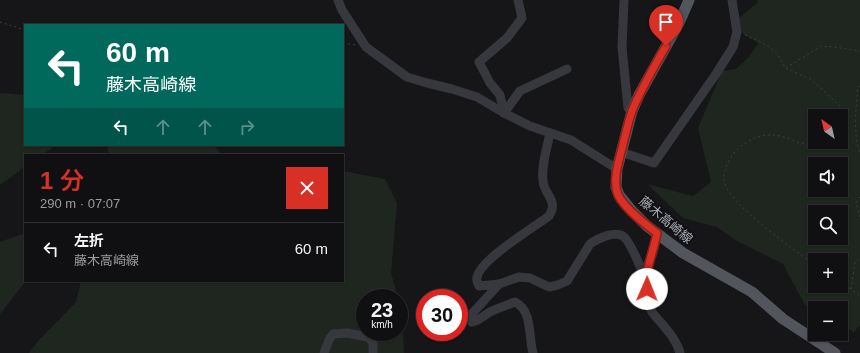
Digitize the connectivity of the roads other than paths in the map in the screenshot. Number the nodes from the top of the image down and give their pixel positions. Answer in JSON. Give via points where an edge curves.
{"nodes":[{"id":1,"x":338,"y":0,"type":"edge"},
{"id":2,"x":518,"y":0,"type":"edge"},
{"id":3,"x":624,"y":0,"type":"edge"},
{"id":4,"x":689,"y":0,"type":"edge"},
{"id":5,"x":732,"y":0,"type":"edge"},
{"id":6,"x":567,"y":69,"type":"dead end"},
{"id":7,"x":632,"y":111,"type":"junction"},
{"id":8,"x":504,"y":113,"type":"junction"},
{"id":9,"x":550,"y":133,"type":"junction"},
{"id":10,"x":621,"y":152,"type":"junction"},
{"id":11,"x":617,"y":169,"type":"junction"},
{"id":12,"x":657,"y":233,"type":"junction"},
{"id":13,"x":646,"y":281,"type":"junction"},
{"id":14,"x":499,"y":284,"type":"junction"},
{"id":15,"x":324,"y":353,"type":"edge"},
{"id":16,"x":373,"y":353,"type":"edge"},
{"id":17,"x":534,"y":353,"type":"edge"},
{"id":18,"x":680,"y":353,"type":"edge"},
{"id":19,"x":835,"y":353,"type":"edge"}],
"edges":[{"from":1,"to":8,"type":"street","via":[[366,47],[407,77],[477,97]]},
{"from":2,"to":8,"type":"street","via":[[522,18],[507,38],[479,62],[500,95]]},
{"from":3,"to":7,"type":"street","via":[[622,47],[628,108]]},
{"from":4,"to":7,"type":"main road","name":"藤木高崎線"},
{"from":5,"to":10,"type":"street","via":[[737,32],[733,47],[654,163]]},
{"from":6,"to":8,"type":"street","via":[[520,91]]},
{"from":7,"to":10,"type":"main road","name":"藤木高崎線"},
{"from":8,"to":9,"type":"street"},
{"from":9,"to":11,"type":"street","via":[[570,140]]},
{"from":9,"to":14,"type":"street","via":[[543,182],[553,203],[553,210],[549,216],[488,261],[477,276],[479,286]]},
{"from":10,"to":11,"type":"main road","name":"藤木高崎線"},
{"from":11,"to":12,"type":"main road","name":"藤木高崎線","via":[[616,187],[619,195],[632,211]]},
{"from":12,"to":13,"type":"street"},
{"from":12,"to":19,"type":"main road","name":"藤木高崎線","via":[[683,253],[752,292],[783,319]]},
{"from":13,"to":14,"type":"street","via":[[625,238],[614,234],[590,244],[567,281],[558,285],[549,287],[530,278],[519,277]]},
{"from":13,"to":18,"type":"street","via":[[650,310],[663,324]]},
{"from":14,"to":17,"type":"street","via":[[470,319],[472,322],[475,321],[488,312],[515,302],[521,305],[526,312]]},
{"from":15,"to":16,"type":"street","via":[[334,334],[347,333],[368,337],[373,342]]}]}
